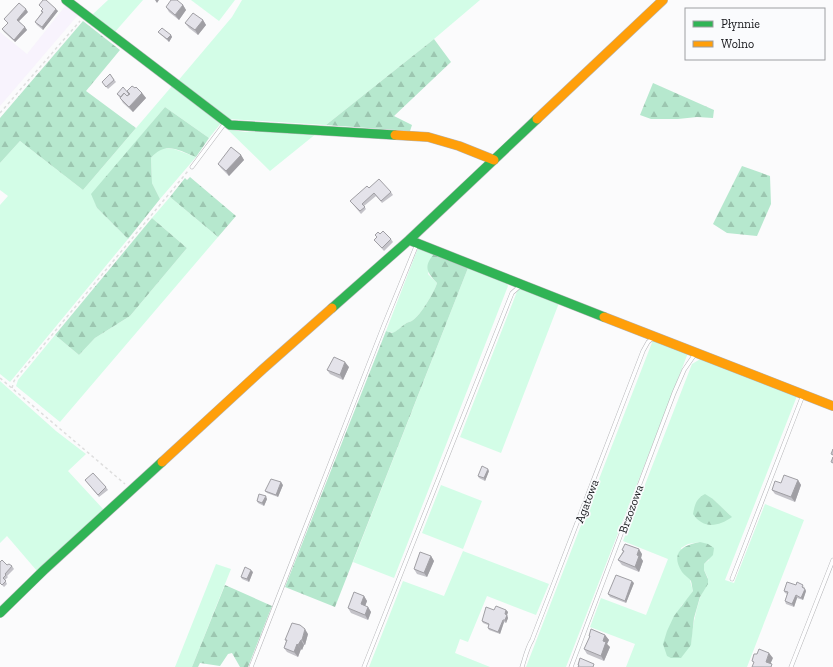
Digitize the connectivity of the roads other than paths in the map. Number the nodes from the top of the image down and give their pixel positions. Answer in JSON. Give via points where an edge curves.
{"nodes":[{"id":1,"x":66,"y":0,"type":"edge"},
{"id":2,"x":664,"y":0,"type":"edge"},
{"id":3,"x":225,"y":122,"type":"junction"},
{"id":4,"x":494,"y":160,"type":"junction"},
{"id":5,"x":192,"y":167,"type":"road end"},
{"id":6,"x":413,"y":242,"type":"junction"},
{"id":7,"x":521,"y":285,"type":"junction"},
{"id":8,"x":654,"y":337,"type":"junction"},
{"id":9,"x":696,"y":353,"type":"junction"},
{"id":10,"x":803,"y":394,"type":"junction"},
{"id":11,"x":833,"y":406,"type":"edge"},
{"id":12,"x":833,"y":560,"type":"edge"},
{"id":13,"x":732,"y":579,"type":"dead end"},
{"id":14,"x":0,"y":613,"type":"edge"},
{"id":15,"x":251,"y":667,"type":"edge"},
{"id":16,"x":364,"y":667,"type":"edge"},
{"id":17,"x":522,"y":667,"type":"edge"},
{"id":18,"x":572,"y":667,"type":"edge"},
{"id":19,"x":791,"y":667,"type":"edge"}],
"edges":[{"from":1,"to":3,"type":"street"},
{"from":2,"to":4,"type":"street"},
{"from":3,"to":4,"type":"street","via":[[238,126],[428,137]]},
{"from":3,"to":5,"type":"lane"},
{"from":4,"to":6,"type":"street"},
{"from":6,"to":7,"type":"street"},
{"from":6,"to":14,"type":"street","via":[[269,364]]},
{"from":6,"to":15,"type":"lane","via":[[384,325]]},
{"from":7,"to":8,"type":"street"},
{"from":7,"to":16,"type":"lane","via":[[512,293]]},
{"from":8,"to":9,"type":"street"},
{"from":8,"to":17,"type":"lane","name":"Agatowa","via":[[643,351]]},
{"from":9,"to":10,"type":"street"},
{"from":9,"to":18,"type":"lane","name":"Brzozowa","via":[[684,370],[674,393]]},
{"from":10,"to":11,"type":"street"},
{"from":10,"to":13,"type":"lane"},
{"from":12,"to":19,"type":"lane"}]}
